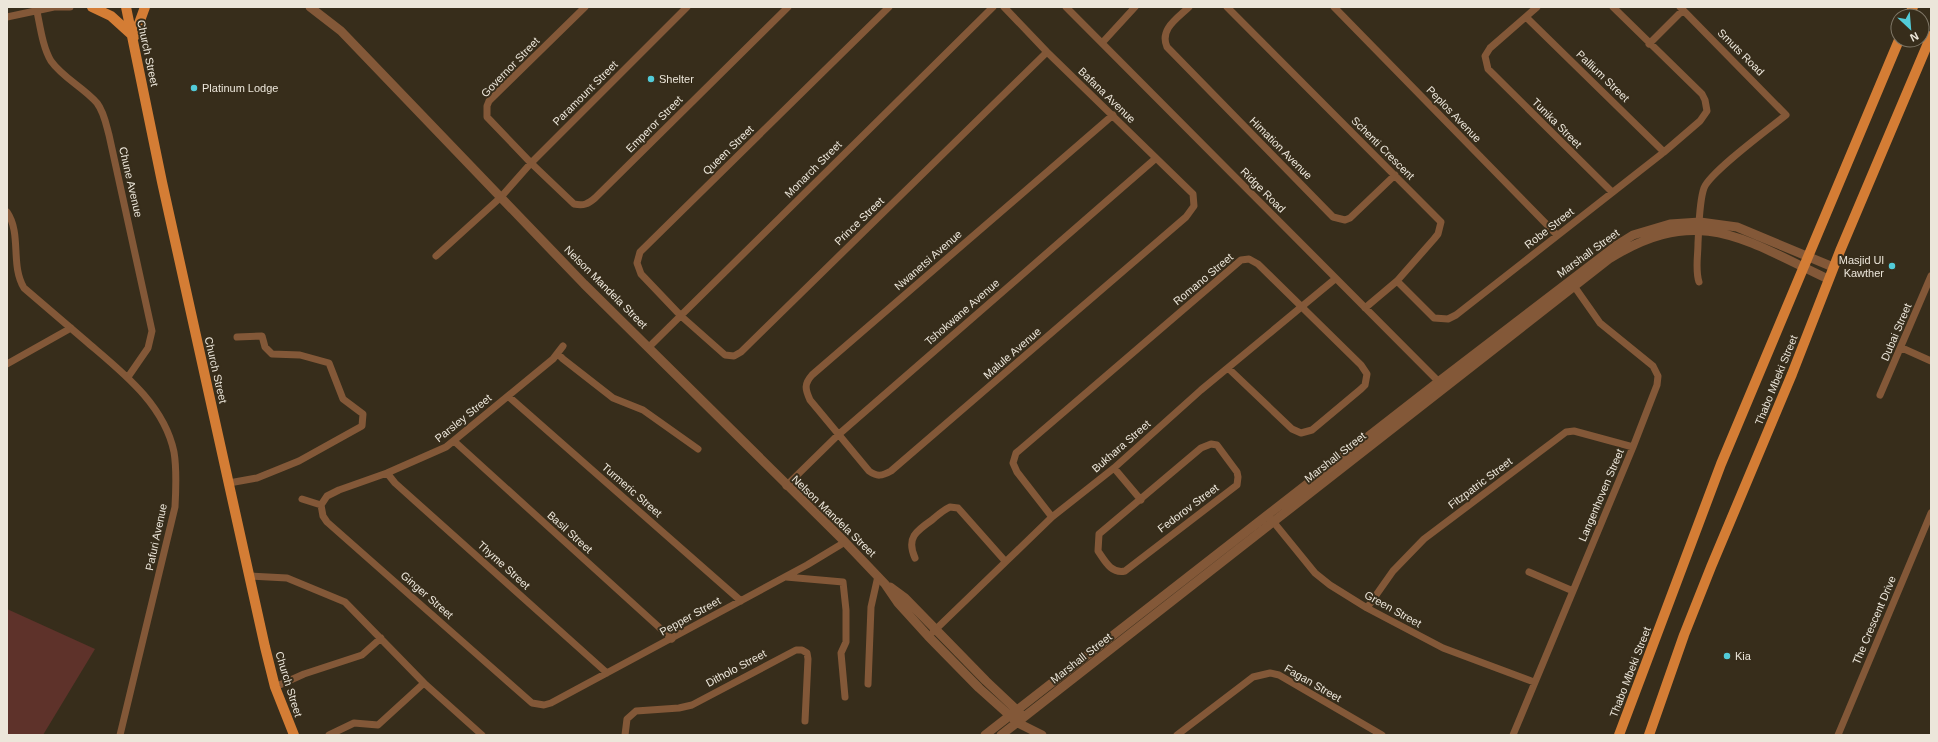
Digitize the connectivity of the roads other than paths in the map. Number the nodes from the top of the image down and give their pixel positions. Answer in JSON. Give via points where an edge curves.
{"nodes":[{"id":1,"x":53,"y":7,"type":"edge"},
{"id":2,"x":70,"y":7,"type":"edge"},
{"id":3,"x":92,"y":7,"type":"edge"},
{"id":4,"x":126,"y":7,"type":"edge"},
{"id":5,"x":145,"y":7,"type":"edge"},
{"id":6,"x":310,"y":7,"type":"edge"},
{"id":7,"x":585,"y":7,"type":"edge"},
{"id":8,"x":687,"y":7,"type":"edge"},
{"id":9,"x":788,"y":7,"type":"edge"},
{"id":10,"x":889,"y":7,"type":"edge"},
{"id":11,"x":993,"y":7,"type":"edge"},
{"id":12,"x":1004,"y":7,"type":"edge"},
{"id":13,"x":1066,"y":7,"type":"edge"},
{"id":14,"x":1135,"y":7,"type":"edge"},
{"id":15,"x":1189,"y":7,"type":"edge"},
{"id":16,"x":1227,"y":7,"type":"edge"},
{"id":17,"x":1334,"y":7,"type":"edge"},
{"id":18,"x":1537,"y":7,"type":"edge"},
{"id":19,"x":1613,"y":7,"type":"edge"},
{"id":20,"x":37,"y":9,"type":"edge"},
{"id":21,"x":1681,"y":9,"type":"edge"},
{"id":22,"x":7,"y":17,"type":"edge"},
{"id":23,"x":1526,"y":17,"type":"junction"},
{"id":24,"x":1931,"y":36,"type":"edge"},
{"id":25,"x":133,"y":37,"type":"junction"},
{"id":26,"x":1102,"y":43,"type":"junction"},
{"id":27,"x":1650,"y":44,"type":"junction"},
{"id":28,"x":1896,"y":48,"type":"edge"},
{"id":29,"x":1047,"y":52,"type":"junction"},
{"id":30,"x":1113,"y":115,"type":"junction"},
{"id":31,"x":1664,"y":152,"type":"junction"},
{"id":32,"x":1155,"y":159,"type":"junction"},
{"id":33,"x":531,"y":163,"type":"junction"},
{"id":34,"x":1395,"y":175,"type":"junction"},
{"id":35,"x":1612,"y":192,"type":"junction"},
{"id":36,"x":501,"y":197,"type":"junction"},
{"id":37,"x":1195,"y":199,"type":"joint"},
{"id":38,"x":7,"y":212,"type":"edge"},
{"id":39,"x":1699,"y":226,"type":"junction"},
{"id":40,"x":1557,"y":236,"type":"junction"},
{"id":41,"x":436,"y":256,"type":"dead end"},
{"id":42,"x":1809,"y":256,"type":"junction"},
{"id":43,"x":1804,"y":267,"type":"junction"},
{"id":44,"x":1833,"y":267,"type":"junction"},
{"id":45,"x":1931,"y":276,"type":"edge"},
{"id":46,"x":1335,"y":279,"type":"junction"},
{"id":47,"x":1828,"y":279,"type":"junction"},
{"id":48,"x":1397,"y":281,"type":"junction"},
{"id":49,"x":1699,"y":282,"type":"dead end"},
{"id":50,"x":1574,"y":286,"type":"junction"},
{"id":51,"x":1301,"y":306,"type":"junction"},
{"id":52,"x":1365,"y":308,"type":"junction"},
{"id":53,"x":681,"y":316,"type":"junction"},
{"id":54,"x":71,"y":328,"type":"junction"},
{"id":55,"x":237,"y":337,"type":"dead end"},
{"id":56,"x":563,"y":346,"type":"dead end"},
{"id":57,"x":649,"y":347,"type":"junction"},
{"id":58,"x":1902,"y":348,"type":"junction"},
{"id":59,"x":558,"y":354,"type":"junction"},
{"id":60,"x":1931,"y":361,"type":"edge"},
{"id":61,"x":7,"y":364,"type":"edge"},
{"id":62,"x":1229,"y":368,"type":"junction"},
{"id":63,"x":128,"y":377,"type":"junction"},
{"id":64,"x":1441,"y":384,"type":"junction"},
{"id":65,"x":1880,"y":395,"type":"dead end"},
{"id":66,"x":508,"y":396,"type":"junction"},
{"id":67,"x":838,"y":435,"type":"junction"},
{"id":68,"x":454,"y":441,"type":"junction"},
{"id":69,"x":1633,"y":447,"type":"junction"},
{"id":70,"x":698,"y":449,"type":"dead end"},
{"id":71,"x":1114,"y":468,"type":"junction"},
{"id":72,"x":387,"y":473,"type":"junction"},
{"id":73,"x":229,"y":484,"type":"junction"},
{"id":74,"x":786,"y":486,"type":"junction"},
{"id":75,"x":302,"y":499,"type":"dead end"},
{"id":76,"x":1141,"y":500,"type":"junction"},
{"id":77,"x":321,"y":505,"type":"junction"},
{"id":78,"x":1931,"y":513,"type":"edge"},
{"id":79,"x":1052,"y":517,"type":"junction"},
{"id":80,"x":1271,"y":518,"type":"junction"},
{"id":81,"x":845,"y":542,"type":"junction"},
{"id":82,"x":915,"y":558,"type":"dead end"},
{"id":83,"x":1005,"y":561,"type":"junction"},
{"id":84,"x":1529,"y":572,"type":"dead end"},
{"id":85,"x":249,"y":576,"type":"junction"},
{"id":86,"x":878,"y":576,"type":"junction"},
{"id":87,"x":786,"y":577,"type":"junction"},
{"id":88,"x":885,"y":584,"type":"junction"},
{"id":89,"x":1573,"y":591,"type":"junction"},
{"id":90,"x":741,"y":601,"type":"junction"},
{"id":91,"x":1367,"y":608,"type":"junction"},
{"id":92,"x":936,"y":629,"type":"junction"},
{"id":93,"x":928,"y":636,"type":"junction"},
{"id":94,"x":380,"y":638,"type":"junction"},
{"id":95,"x":672,"y":639,"type":"junction"},
{"id":96,"x":966,"y":661,"type":"junction"},
{"id":97,"x":959,"y":668,"type":"junction"},
{"id":98,"x":607,"y":673,"type":"junction"},
{"id":99,"x":1534,"y":682,"type":"junction"},
{"id":100,"x":424,"y":684,"type":"junction"},
{"id":101,"x":868,"y":684,"type":"dead end"},
{"id":102,"x":275,"y":687,"type":"junction"},
{"id":103,"x":845,"y":697,"type":"dead end"},
{"id":104,"x":544,"y":705,"type":"joint"},
{"id":105,"x":1013,"y":712,"type":"junction"},
{"id":106,"x":1021,"y":720,"type":"junction"},
{"id":107,"x":804,"y":721,"type":"dead end"},
{"id":108,"x":1180,"y":734,"type":"edge"},
{"id":109,"x":120,"y":735,"type":"edge"},
{"id":110,"x":294,"y":735,"type":"edge"},
{"id":111,"x":329,"y":735,"type":"edge"},
{"id":112,"x":482,"y":735,"type":"edge"},
{"id":113,"x":625,"y":735,"type":"edge"},
{"id":114,"x":985,"y":735,"type":"edge"},
{"id":115,"x":1001,"y":735,"type":"edge"},
{"id":116,"x":1042,"y":735,"type":"edge"},
{"id":117,"x":1382,"y":735,"type":"edge"},
{"id":118,"x":1513,"y":735,"type":"edge"},
{"id":119,"x":1619,"y":735,"type":"edge"},
{"id":120,"x":1649,"y":735,"type":"edge"},
{"id":121,"x":1838,"y":735,"type":"edge"}],
"edges":[{"from":1,"to":2,"type":"street"},
{"from":1,"to":20,"type":"street"},
{"from":3,"to":25,"type":"main road","via":[[111,16]]},
{"from":4,"to":25,"type":"main road","name":"Church Street"},
{"from":5,"to":25,"type":"main road"},
{"from":6,"to":36,"type":"street","name":"Nelson Mandela Street","via":[[340,31]]},
{"from":7,"to":33,"type":"street","name":"Governor Street","via":[[489,101],[487,106],[487,117]]},
{"from":8,"to":33,"type":"street","name":"Paramount Street"},
{"from":9,"to":33,"type":"street","name":"Emperor Street","via":[[588,203],[581,206],[574,204]]},
{"from":10,"to":53,"type":"street","name":"Queen Street","via":[[640,252],[637,263],[642,274]]},
{"from":11,"to":53,"type":"street","name":"Monarch Street"},
{"from":12,"to":29,"type":"street","name":"Bafana Avenue"},
{"from":13,"to":26,"type":"street","name":"Ridge Road"},
{"from":14,"to":26,"type":"street"},
{"from":15,"to":34,"type":"street","name":"Himation Avenue","via":[[1165,34],[1165,42],[1173,55],[1333,217],[1345,220],[1350,218]]},
{"from":16,"to":34,"type":"street","name":"Schenti Crescent"},
{"from":17,"to":40,"type":"street","name":"Peplos Avenue"},
{"from":18,"to":23,"type":"street"},
{"from":19,"to":27,"type":"street"},
{"from":20,"to":22,"type":"street"},
{"from":20,"to":63,"type":"street","name":"Chune Avenue","via":[[51,60],[64,75],[96,102],[105,119],[152,331],[148,348]]},
{"from":21,"to":27,"type":"street"},
{"from":21,"to":39,"type":"street","name":"Smuts Road","via":[[1770,96],[1786,115],[1706,184],[1702,194]]},
{"from":23,"to":31,"type":"street","name":"Pallium Street"},
{"from":23,"to":35,"type":"street","name":"Tunika Street","via":[[1490,48],[1485,56],[1488,69]]},
{"from":24,"to":44,"type":"main road","name":"Thabo Mbeki Street"},
{"from":25,"to":73,"type":"main road","name":"Church Street","via":[[165,197]]},
{"from":26,"to":46,"type":"street","name":"Ridge Road"},
{"from":27,"to":31,"type":"street","name":"Robe Street","via":[[1702,94],[1707,106],[1707,111],[1700,121]]},
{"from":28,"to":42,"type":"main road","name":"Thabo Mbeki Street"},
{"from":29,"to":30,"type":"street","name":"Bafana Avenue"},
{"from":29,"to":53,"type":"street","name":"Prince Street","via":[[741,352],[734,356],[725,355]]},
{"from":30,"to":32,"type":"street","name":"Bafana Avenue"},
{"from":30,"to":67,"type":"street","name":"Nwanetsi Avenue","via":[[812,375],[806,382],[810,400]]},
{"from":31,"to":35,"type":"street","name":"Robe Street"},
{"from":32,"to":37,"type":"street","name":"Bafana Avenue","via":[[1190,191]]},
{"from":32,"to":67,"type":"street","name":"Tshokwane Avenue"},
{"from":33,"to":36,"type":"street","name":"Paramount Street"},
{"from":34,"to":48,"type":"street","name":"Schenti Crescent","via":[[1441,222],[1438,234]]},
{"from":35,"to":40,"type":"street","name":"Robe Street"},
{"from":36,"to":41,"type":"street","name":"Paramount Street"},
{"from":36,"to":57,"type":"street","name":"Nelson Mandela Street","via":[[584,284]]},
{"from":37,"to":67,"type":"street","name":"Malule Avenue","via":[[1194,206],[1186,217],[891,472],[875,476]]},
{"from":38,"to":54,"type":"street","name":"Pafuri Avenue","via":[[13,226],[17,271],[21,284]]},
{"from":39,"to":42,"type":"street","name":"Marshall Street","via":[[1737,227]]},
{"from":39,"to":43,"type":"street","name":"Marshall Street","via":[[1735,236]]},
{"from":39,"to":49,"type":"street"},
{"from":39,"to":50,"type":"street","name":"Marshall Street","via":[[1649,237],[1626,248]]},
{"from":39,"to":64,"type":"street","name":"Marshall Street","via":[[1670,224],[1647,230],[1617,245]]},
{"from":40,"to":48,"type":"street","name":"Robe Street","via":[[1448,319],[1440,320],[1429,314]]},
{"from":42,"to":43,"type":"main road","name":"Thabo Mbeki Street"},
{"from":42,"to":44,"type":"street","name":"Marshall Street"},
{"from":43,"to":47,"type":"street","name":"Marshall Street"},
{"from":43,"to":119,"type":"main road","name":"Thabo Mbeki Street","via":[[1722,464]]},
{"from":44,"to":47,"type":"main road","name":"Thabo Mbeki Street"},
{"from":45,"to":58,"type":"street","name":"Dubai Street"},
{"from":46,"to":51,"type":"street","name":"Bukhara Street"},
{"from":46,"to":52,"type":"street","name":"Ridge Road"},
{"from":47,"to":120,"type":"main road","name":"Thabo Mbeki Street","via":[[1792,374],[1684,635]]},
{"from":48,"to":52,"type":"street","name":"Schenti Crescent"},
{"from":50,"to":64,"type":"street","name":"Marshall Street"},
{"from":50,"to":69,"type":"street","name":"Langenhoven Street","via":[[1600,323],[1653,366],[1658,376],[1658,385]]},
{"from":51,"to":62,"type":"street","name":"Bukhara Street"},
{"from":51,"to":62,"type":"street","name":"Romano Street","via":[[1365,370],[1366,380],[1361,390],[1312,430],[1296,432]]},
{"from":51,"to":79,"type":"street","name":"Romano Street","via":[[1254,260],[1241,260],[1233,266],[1016,454],[1013,463],[1017,472]]},
{"from":52,"to":64,"type":"street","name":"Ridge Road"},
{"from":53,"to":57,"type":"street","name":"Monarch Street"},
{"from":54,"to":61,"type":"street"},
{"from":54,"to":63,"type":"street","name":"Pafuri Avenue"},
{"from":55,"to":73,"type":"street","via":[[262,336],[265,347],[272,354],[300,355],[329,364],[343,399],[363,414],[362,426],[299,461],[257,478]]},
{"from":56,"to":59,"type":"street","name":"Parsley Street"},
{"from":57,"to":74,"type":"street","name":"Nelson Mandela Street"},
{"from":58,"to":60,"type":"street"},
{"from":58,"to":65,"type":"street","name":"Dubai Street"},
{"from":59,"to":66,"type":"street","name":"Parsley Street"},
{"from":59,"to":70,"type":"street","via":[[613,398],[643,410]]},
{"from":62,"to":71,"type":"street","name":"Bukhara Street"},
{"from":63,"to":109,"type":"street","name":"Pafuri Avenue","via":[[160,417],[174,452],[176,476],[175,507],[169,536]]},
{"from":64,"to":80,"type":"street","name":"Marshall Street"},
{"from":66,"to":68,"type":"street","name":"Parsley Street"},
{"from":66,"to":90,"type":"street","name":"Turmeric Street"},
{"from":67,"to":74,"type":"street","name":"Tshokwane Avenue"},
{"from":68,"to":72,"type":"street","name":"Parsley Street","via":[[439,451]]},
{"from":68,"to":95,"type":"street","name":"Basil Street"},
{"from":69,"to":89,"type":"street","name":"Langenhoven Street"},
{"from":69,"to":91,"type":"street","name":"Fitzpatric Street","via":[[1582,432],[1566,432],[1424,539],[1397,566]]},
{"from":71,"to":76,"type":"street"},
{"from":71,"to":79,"type":"street","name":"Bukhara Street"},
{"from":72,"to":77,"type":"street","name":"Parsley Street","via":[[339,490],[327,496]]},
{"from":72,"to":98,"type":"street","name":"Thyme Street","via":[[395,483]]},
{"from":73,"to":85,"type":"main road","name":"Church Street"},
{"from":74,"to":81,"type":"street","name":"Nelson Mandela Street"},
{"from":75,"to":77,"type":"street"},
{"from":76,"to":76,"type":"street","name":"Fedorov Street","via":[[1201,448],[1211,444],[1217,445],[1238,477],[1237,485],[1124,571],[1115,571],[1098,551],[1099,534]]},
{"from":77,"to":104,"type":"street","name":"Ginger Street","via":[[327,522],[532,703]]},
{"from":78,"to":121,"type":"street","name":"The Crescent Drive"},
{"from":79,"to":83,"type":"street","name":"Bukhara Street"},
{"from":80,"to":91,"type":"street","name":"Green Street","via":[[1315,573]]},
{"from":80,"to":105,"type":"street","name":"Marshall Street"},
{"from":80,"to":106,"type":"street","name":"Marshall Street"},
{"from":81,"to":86,"type":"street","name":"Nelson Mandela Street"},
{"from":81,"to":87,"type":"street","name":"Pepper Street"},
{"from":82,"to":83,"type":"street","via":[[912,537],[920,528],[950,507],[958,508]]},
{"from":83,"to":92,"type":"street","name":"Bukhara Street"},
{"from":84,"to":89,"type":"street"},
{"from":85,"to":94,"type":"street","via":[[287,578],[345,602]]},
{"from":85,"to":102,"type":"main road","name":"Church Street"},
{"from":86,"to":88,"type":"street","name":"Nelson Mandela Street"},
{"from":86,"to":101,"type":"street","via":[[871,606]]},
{"from":87,"to":90,"type":"street","name":"Pepper Street"},
{"from":87,"to":103,"type":"street","via":[[843,582],[846,642],[841,653]]},
{"from":88,"to":92,"type":"street","name":"Nelson Mandela Street","via":[[905,598]]},
{"from":88,"to":93,"type":"street","name":"Nelson Mandela Street","via":[[898,603]]},
{"from":89,"to":99,"type":"street","name":"Langenhoven Street"},
{"from":90,"to":95,"type":"street","name":"Pepper Street"},
{"from":91,"to":99,"type":"street","name":"Green Street","via":[[1443,648]]},
{"from":92,"to":93,"type":"street","name":"Bukhara Street"},
{"from":92,"to":96,"type":"street","name":"Nelson Mandela Street"},
{"from":93,"to":97,"type":"street","name":"Nelson Mandela Street"},
{"from":94,"to":100,"type":"street"},
{"from":94,"to":102,"type":"street","via":[[362,655],[304,674]]},
{"from":95,"to":98,"type":"street","name":"Pepper Street"},
{"from":96,"to":97,"type":"street"},
{"from":96,"to":105,"type":"street","name":"Nelson Mandela Street"},
{"from":97,"to":105,"type":"street","name":"Nelson Mandela Street"},
{"from":98,"to":104,"type":"street","name":"Pepper Street"},
{"from":99,"to":118,"type":"street","name":"Langenhoven Street"},
{"from":100,"to":111,"type":"street","via":[[378,725],[354,723]]},
{"from":100,"to":112,"type":"street"},
{"from":102,"to":110,"type":"main road","name":"Church Street"},
{"from":105,"to":106,"type":"street","name":"Nelson Mandela Street"},
{"from":105,"to":114,"type":"street","name":"Marshall Street"},
{"from":106,"to":115,"type":"street","name":"Marshall Street"},
{"from":106,"to":116,"type":"street","name":"Nelson Mandela Street"},
{"from":107,"to":113,"type":"street","name":"Ditholo Street","via":[[808,660],[807,653],[796,650],[692,705],[636,711],[626,719]]},
{"from":108,"to":117,"type":"street","name":"Fagan Street","via":[[1253,677],[1270,672]]}]}
